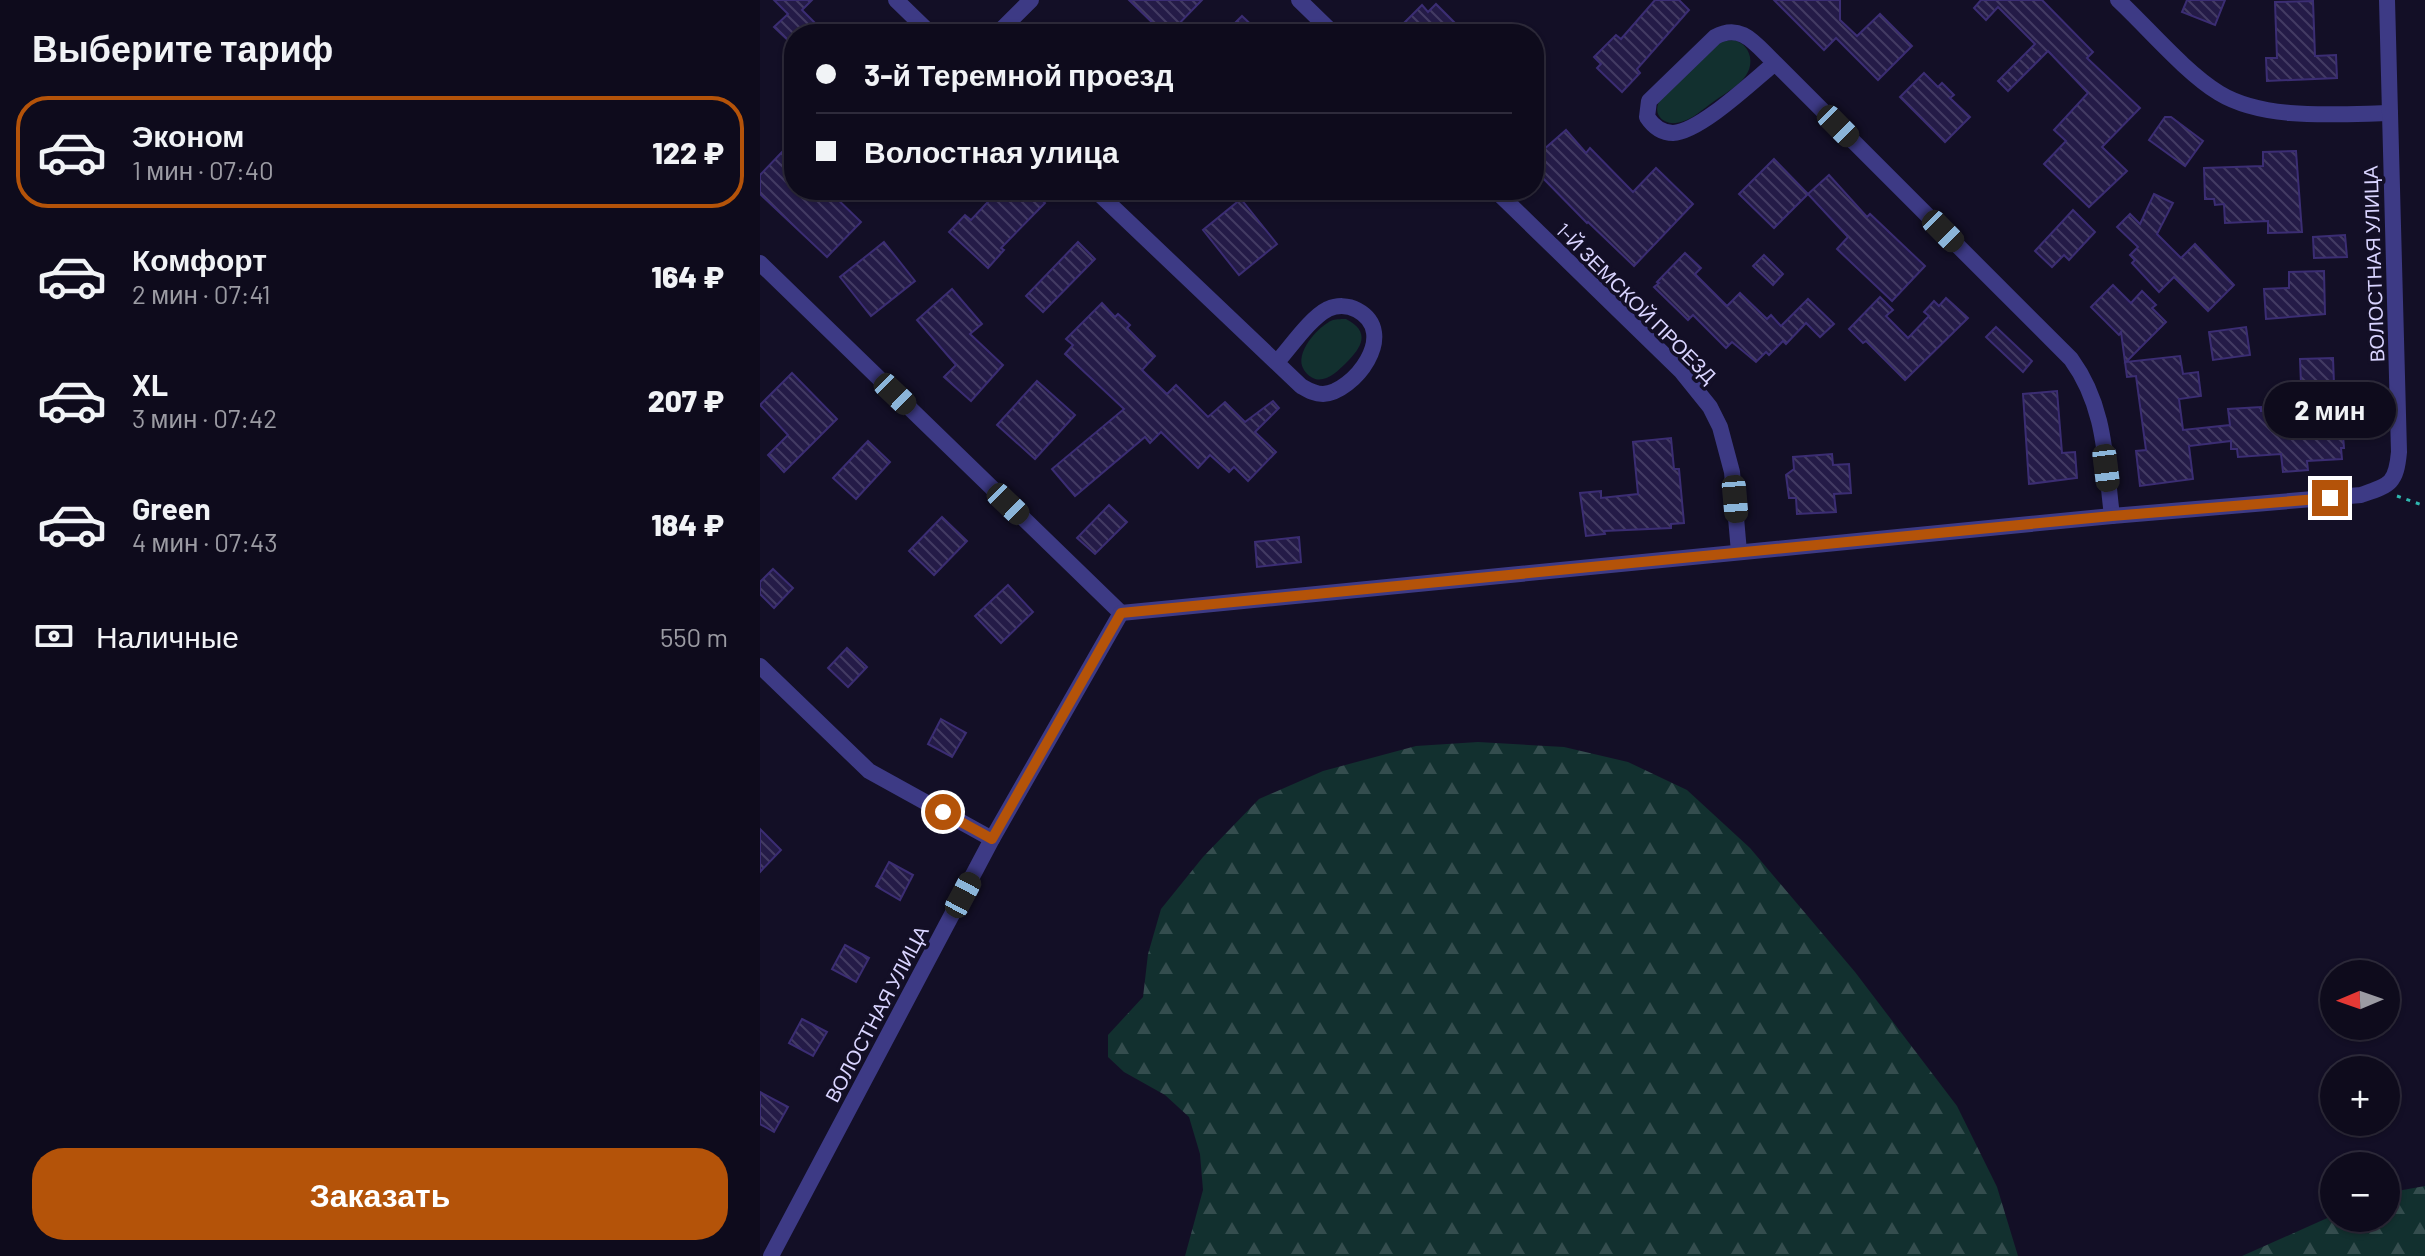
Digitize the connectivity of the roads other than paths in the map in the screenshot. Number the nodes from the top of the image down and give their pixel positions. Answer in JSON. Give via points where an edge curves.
{"nodes":[{"id":1,"x":896,"y":0,"type":"edge"},
{"id":2,"x":1031,"y":0,"type":"edge"},
{"id":3,"x":1299,"y":0,"type":"edge"},
{"id":4,"x":2118,"y":0,"type":"edge"},
{"id":5,"x":2387,"y":0,"type":"edge"},
{"id":6,"x":921,"y":24,"type":"edge"},
{"id":7,"x":1007,"y":24,"type":"edge"},
{"id":8,"x":1324,"y":24,"type":"edge"},
{"id":9,"x":1775,"y":63,"type":"junction"},
{"id":10,"x":2390,"y":113,"type":"junction"},
{"id":11,"x":1106,"y":200,"type":"edge"},
{"id":12,"x":1505,"y":200,"type":"edge"},
{"id":13,"x":760,"y":263,"type":"edge"},
{"id":14,"x":1277,"y":362,"type":"junction"},
{"id":15,"x":2112,"y":516,"type":"junction"},
{"id":16,"x":1739,"y":552,"type":"junction"},
{"id":17,"x":1121,"y":613,"type":"junction"},
{"id":18,"x":760,"y":666,"type":"edge"},
{"id":19,"x":992,"y":839,"type":"junction"},
{"id":20,"x":771,"y":1256,"type":"edge"}],
"edges":[{"from":1,"to":6,"type":"street"},
{"from":2,"to":7,"type":"street"},
{"from":3,"to":8,"type":"street"},
{"from":4,"to":10,"type":"street","via":[[2202,81],[2236,102],[2294,113]]},
{"from":5,"to":10,"type":"street","name":"ВОЛОСТНАЯ УЛИЦА"},
{"from":9,"to":9,"type":"street","via":[[1693,128],[1664,132],[1647,117],[1649,101],[1726,31],[1742,34]]},
{"from":9,"to":15,"type":"street","via":[[2071,359],[2100,419]]},
{"from":10,"to":15,"type":"street","name":"ВОЛОСТНАЯ УЛИЦА","via":[[2397,473],[2383,487],[2361,495]]},
{"from":11,"to":14,"type":"street"},
{"from":12,"to":16,"type":"street","name":"1-Й ЗЕМСКОЙ ПРОЕЗД","via":[[1681,371],[1710,407],[1732,472]]},
{"from":13,"to":17,"type":"street"},
{"from":14,"to":14,"type":"street","via":[[1328,309],[1353,308],[1372,324],[1374,350],[1337,390],[1312,392]]},
{"from":15,"to":16,"type":"street"},
{"from":16,"to":17,"type":"street"},
{"from":17,"to":19,"type":"street","name":"ВОЛОСТНАЯ УЛИЦА"},
{"from":18,"to":19,"type":"street","via":[[869,771]]},
{"from":19,"to":20,"type":"street","name":"ВОЛОСТНАЯ УЛИЦА"}]}
